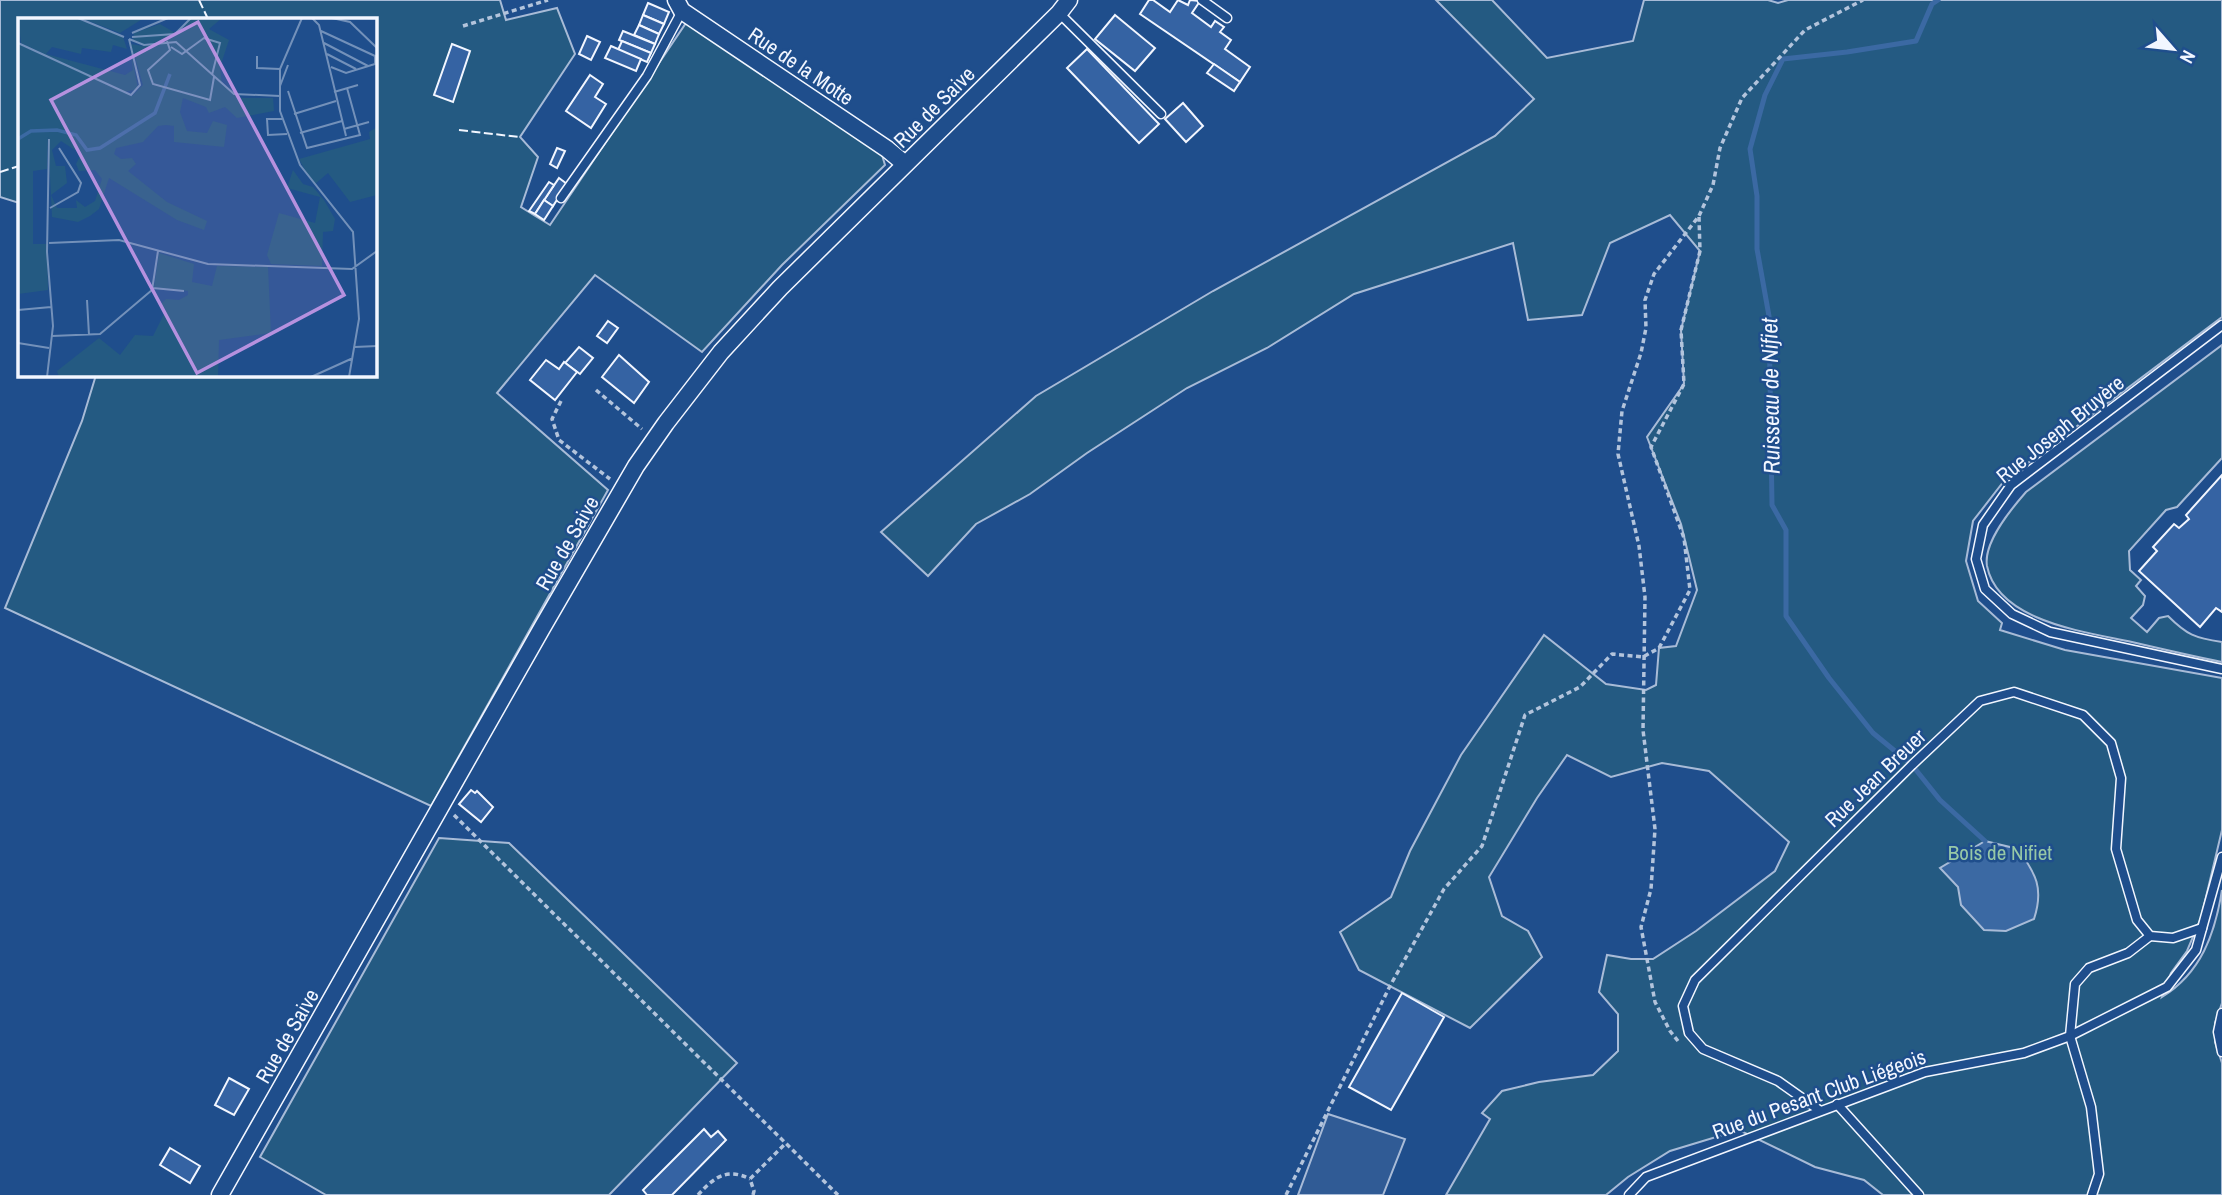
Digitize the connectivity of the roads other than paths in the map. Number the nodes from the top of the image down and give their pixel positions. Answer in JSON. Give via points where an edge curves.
{"nodes":[{"id":1,"x":1202,"y":0,"type":"edge"},
{"id":2,"x":679,"y":6,"type":"edge"},
{"id":3,"x":1064,"y":6,"type":"edge"},
{"id":4,"x":1227,"y":18,"type":"dead end"},
{"id":5,"x":1161,"y":114,"type":"dead end"},
{"id":6,"x":905,"y":164,"type":"junction"},
{"id":7,"x":561,"y":198,"type":"dead end"},
{"id":8,"x":2222,"y":325,"type":"edge"},
{"id":9,"x":2222,"y":669,"type":"edge"},
{"id":10,"x":2222,"y":857,"type":"edge"},
{"id":11,"x":2202,"y":928,"type":"junction"},
{"id":12,"x":2150,"y":936,"type":"junction"},
{"id":13,"x":2222,"y":1013,"type":"edge"},
{"id":14,"x":2070,"y":1036,"type":"junction"},
{"id":15,"x":2222,"y":1052,"type":"edge"},
{"id":16,"x":1837,"y":1104,"type":"junction"},
{"id":17,"x":1819,"y":1110,"type":"junction"},
{"id":18,"x":220,"y":1195,"type":"edge"},
{"id":19,"x":1629,"y":1195,"type":"edge"},
{"id":20,"x":1919,"y":1195,"type":"edge"},
{"id":21,"x":2092,"y":1195,"type":"edge"}],
"edges":[{"from":1,"to":4,"type":"lane"},
{"from":2,"to":6,"type":"street","name":"Rue de la Motte"},
{"from":2,"to":7,"type":"lane","via":[[647,76]]},
{"from":3,"to":5,"type":"lane"},
{"from":3,"to":6,"type":"street","name":"Rue de Saive"},
{"from":6,"to":18,"type":"street","name":"Rue de Saive","via":[[746,324],[654,440]]},
{"from":8,"to":9,"type":"lane","name":"Rue Joseph Bruyère","via":[[2011,485],[1983,525],[1976,559],[1985,589],[2012,614],[2050,632]]},
{"from":10,"to":11,"type":"lane","name":"Rue du Pesant Club Liégeois"},
{"from":11,"to":12,"type":"lane","via":[[2173,938]]},
{"from":11,"to":14,"type":"lane","name":"Rue du Pesant Club Liégeois","via":[[2196,950],[2167,987]]},
{"from":12,"to":14,"type":"lane","via":[[2128,953],[2089,968],[2074,984]]},
{"from":12,"to":17,"type":"lane","name":"Rue Jean Breuer","via":[[2137,920],[2116,849],[2121,778],[2111,743],[2083,715],[2014,692],[1980,701],[1695,980],[1683,1006],[1689,1033],[1703,1049],[1778,1081]]},
{"from":13,"to":15,"type":"lane","via":[[2218,1032]]},
{"from":14,"to":16,"type":"lane","name":"Rue du Pesant Club Liégeois","via":[[2024,1053],[1925,1072]]},
{"from":14,"to":21,"type":"lane","via":[[2091,1107],[2099,1174]]},
{"from":16,"to":17,"type":"lane","name":"Rue du Pesant Club Liégeois"},
{"from":16,"to":20,"type":"lane"},
{"from":17,"to":19,"type":"lane","name":"Rue du Pesant Club Liégeois","via":[[1646,1177]]}]}
